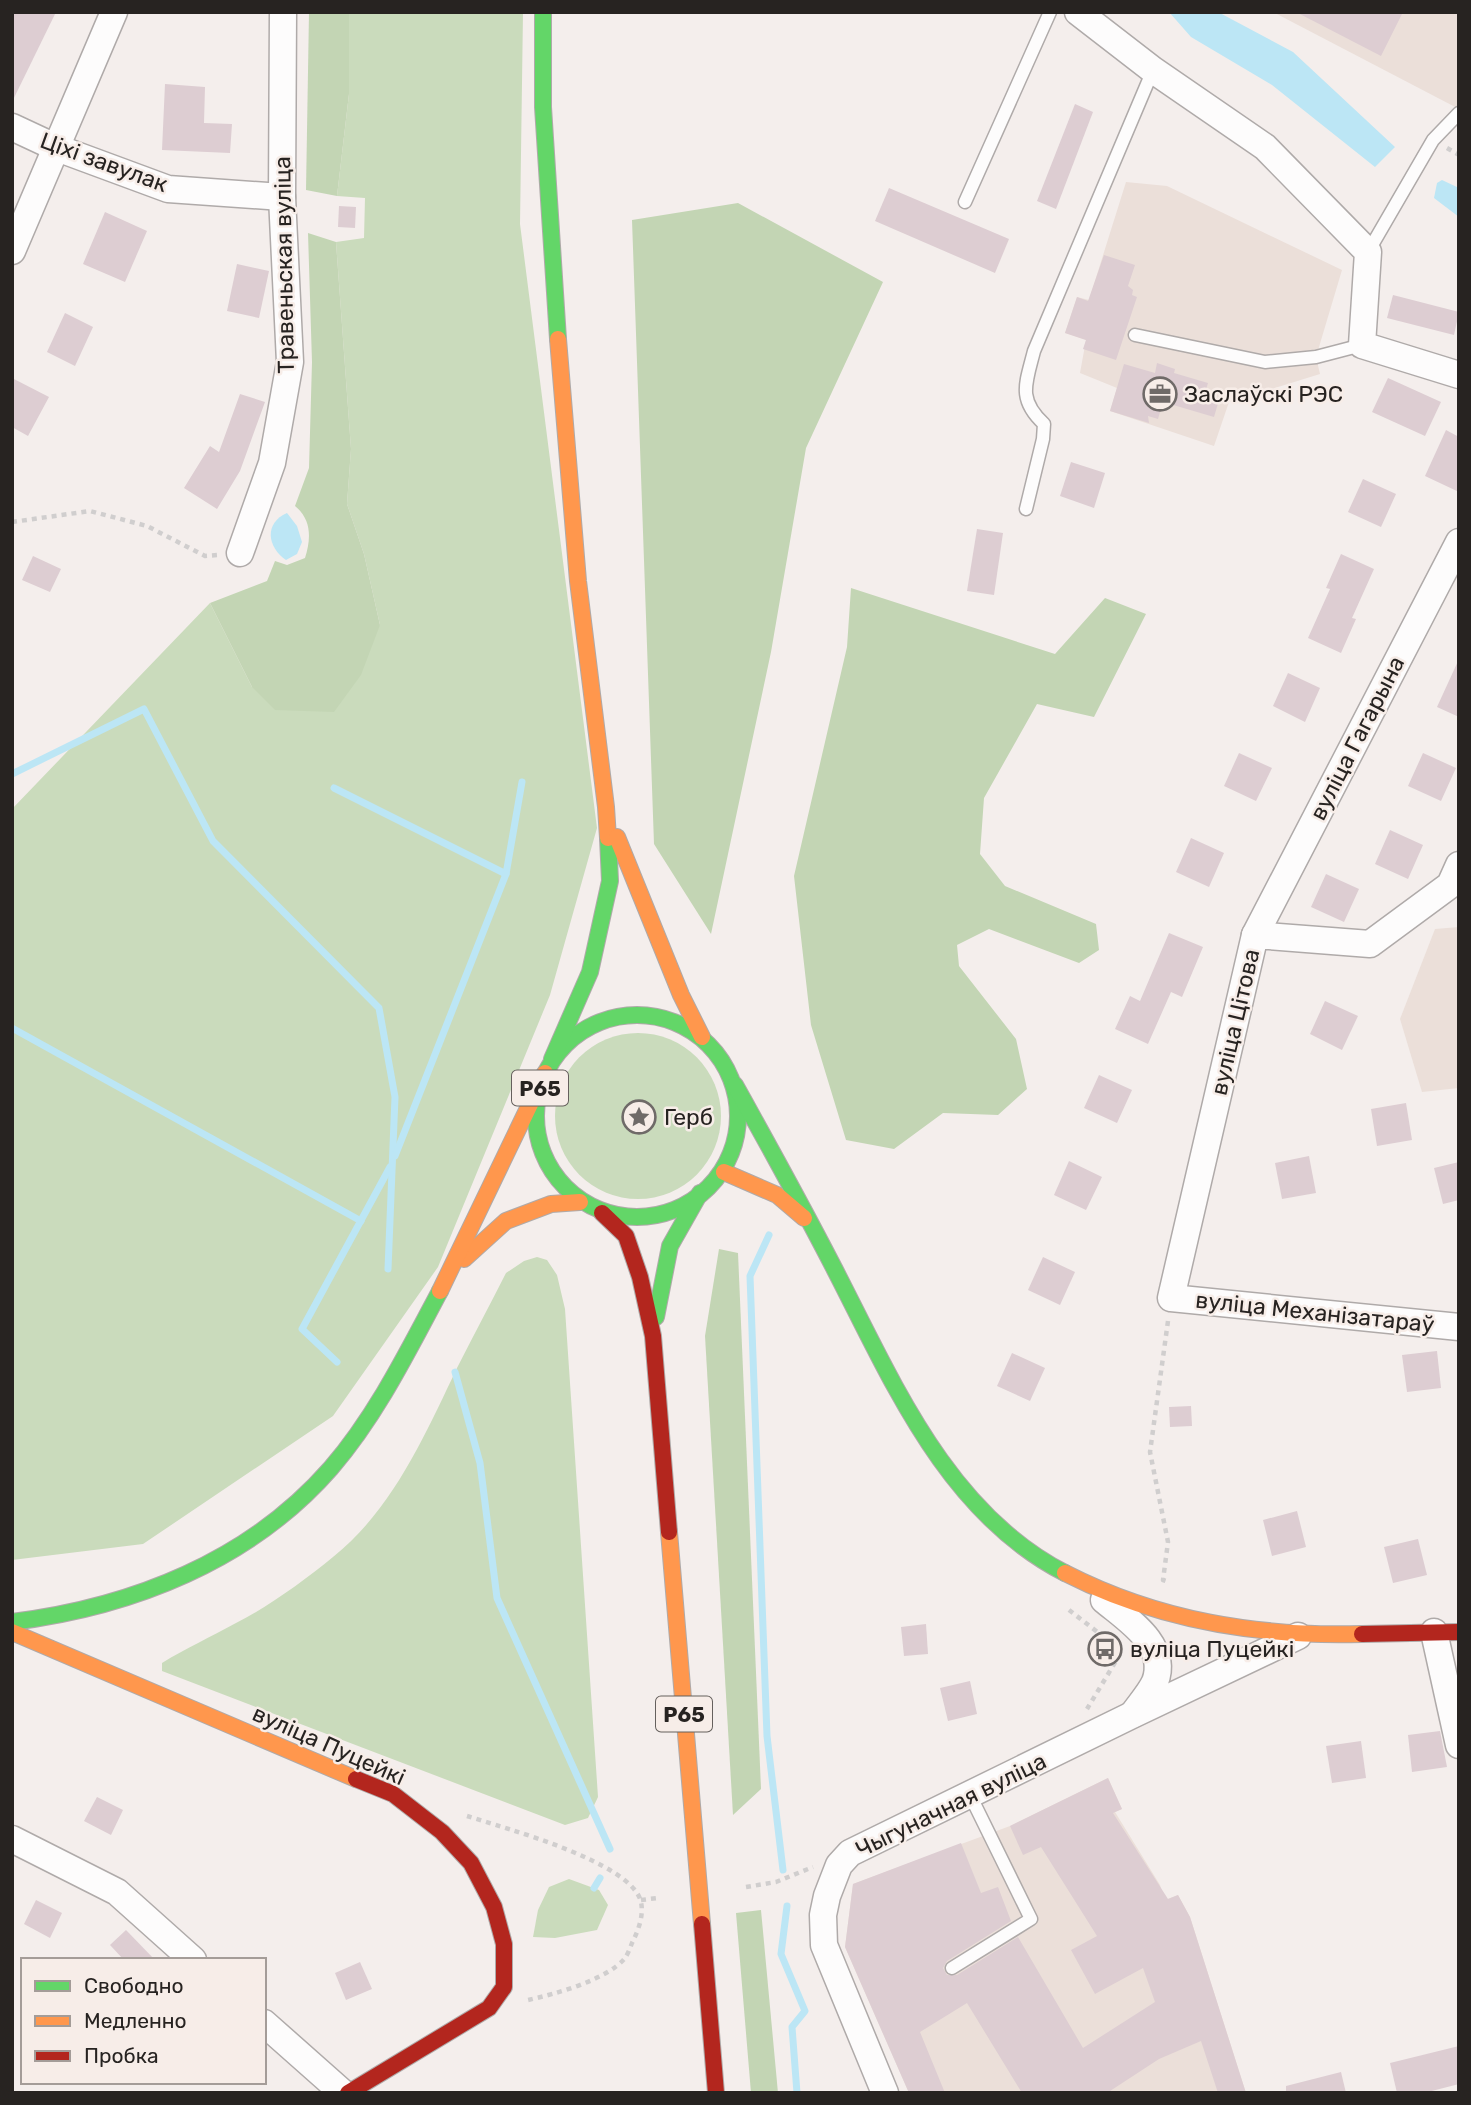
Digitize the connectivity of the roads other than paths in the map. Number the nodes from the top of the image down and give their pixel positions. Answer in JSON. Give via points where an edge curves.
{"nodes":[{"id":1,"x":114,"y":12,"type":"edge"},
{"id":2,"x":283,"y":12,"type":"edge"},
{"id":3,"x":542,"y":12,"type":"edge"},
{"id":4,"x":1050,"y":12,"type":"edge"},
{"id":5,"x":1078,"y":12,"type":"edge"},
{"id":6,"x":1153,"y":71,"type":"junction"},
{"id":7,"x":1459,"y":113,"type":"edge"},
{"id":8,"x":12,"y":127,"type":"edge"},
{"id":9,"x":57,"y":148,"type":"junction"},
{"id":10,"x":282,"y":197,"type":"junction"},
{"id":11,"x":965,"y":202,"type":"dead end"},
{"id":12,"x":12,"y":251,"type":"edge"},
{"id":13,"x":1368,"y":252,"type":"junction"},
{"id":14,"x":1135,"y":335,"type":"dead end"},
{"id":15,"x":1362,"y":345,"type":"junction"},
{"id":16,"x":1459,"y":375,"type":"edge"},
{"id":17,"x":1026,"y":509,"type":"dead end"},
{"id":18,"x":1459,"y":542,"type":"edge"},
{"id":19,"x":240,"y":553,"type":"road end"},
{"id":20,"x":606,"y":807,"type":"junction"},
{"id":21,"x":1459,"y":865,"type":"edge"},
{"id":22,"x":1255,"y":935,"type":"junction"},
{"id":23,"x":702,"y":1037,"type":"junction"},
{"id":24,"x":549,"y":1066,"type":"junction"},
{"id":25,"x":735,"y":1085,"type":"junction"},
{"id":26,"x":724,"y":1171,"type":"junction"},
{"id":27,"x":700,"y":1193,"type":"junction"},
{"id":28,"x":580,"y":1202,"type":"junction"},
{"id":29,"x":601,"y":1213,"type":"junction"},
{"id":30,"x":812,"y":1225,"type":"junction"},
{"id":31,"x":450,"y":1272,"type":"junction"},
{"id":32,"x":1171,"y":1298,"type":"joint"},
{"id":33,"x":1459,"y":1327,"type":"edge"},
{"id":34,"x":653,"y":1336,"type":"junction"},
{"id":35,"x":1086,"y":1585,"type":"junction"},
{"id":36,"x":12,"y":1622,"type":"edge"},
{"id":37,"x":12,"y":1632,"type":"edge"},
{"id":38,"x":1447,"y":1632,"type":"edge"},
{"id":39,"x":1300,"y":1636,"type":"junction"},
{"id":40,"x":1132,"y":1715,"type":"junction"},
{"id":41,"x":1459,"y":1745,"type":"edge"},
{"id":42,"x":970,"y":1795,"type":"junction"},
{"id":43,"x":12,"y":1839,"type":"edge"},
{"id":44,"x":191,"y":1958,"type":"edge"},
{"id":45,"x":952,"y":1969,"type":"dead end"},
{"id":46,"x":266,"y":2025,"type":"edge"},
{"id":47,"x":346,"y":2093,"type":"edge"},
{"id":48,"x":716,"y":2093,"type":"edge"},
{"id":49,"x":885,"y":2093,"type":"edge"}],
"edges":[{"from":1,"to":9,"type":"street"},
{"from":2,"to":10,"type":"street","name":"Травеньская вуліца"},
{"from":3,"to":20,"type":"main road","via":[[551,246],[578,581]]},
{"from":4,"to":11,"type":"lane"},
{"from":5,"to":6,"type":"street"},
{"from":6,"to":13,"type":"street","via":[[1265,147]]},
{"from":6,"to":17,"type":"lane","via":[[1034,351],[1025,386],[1029,410],[1044,424]]},
{"from":7,"to":13,"type":"lane","via":[[1433,140]]},
{"from":8,"to":9,"type":"street","name":"Ціхі завулак"},
{"from":9,"to":10,"type":"street","name":"Ціхі завулак","via":[[168,189]]},
{"from":9,"to":12,"type":"street"},
{"from":10,"to":19,"type":"street","name":"Травеньская вуліца","via":[[290,362],[272,463]]},
{"from":13,"to":15,"type":"street"},
{"from":14,"to":15,"type":"lane","via":[[1265,362],[1316,357]]},
{"from":15,"to":16,"type":"street"},
{"from":18,"to":22,"type":"street","name":"вуліца Гагарына"},
{"from":20,"to":23,"type":"main road"},
{"from":20,"to":24,"type":"main road","via":[[610,881],[590,972]]},
{"from":21,"to":22,"type":"street","name":"вуліца Цітова","via":[[1450,885],[1370,944]]},
{"from":22,"to":32,"type":"street","name":"вуліца Цітова"},
{"from":23,"to":24,"type":"main road","number":"Р65","via":[[664,1018],[622,1015],[595,1023],[571,1038]]},
{"from":23,"to":25,"type":"main road","number":"Р65","via":[[722,1059]]},
{"from":24,"to":28,"type":"main road","number":"Р65","via":[[536,1101],[536,1130],[543,1158],[558,1182]]},
{"from":24,"to":31,"type":"main road","number":"Р65"},
{"from":25,"to":26,"type":"main road","number":"Р65","via":[[740,1115],[736,1144]]},
{"from":25,"to":30,"type":"main road"},
{"from":26,"to":27,"type":"main road","number":"Р65"},
{"from":26,"to":30,"type":"main road","via":[[777,1195]]},
{"from":27,"to":29,"type":"main road","number":"Р65","via":[[652,1214],[627,1219]]},
{"from":27,"to":34,"type":"main road","number":"Р65","via":[[670,1246]]},
{"from":28,"to":29,"type":"main road","number":"Р65"},
{"from":28,"to":31,"type":"main road","number":"Р65","via":[[551,1204],[506,1220]]},
{"from":29,"to":34,"type":"main road","number":"Р65","via":[[626,1236]]},
{"from":30,"to":35,"type":"main road","via":[[912,1415],[971,1500],[1042,1559]]},
{"from":31,"to":36,"type":"main road","number":"Р65","via":[[366,1420],[297,1503],[251,1539],[162,1585],[78,1613]]},
{"from":32,"to":33,"type":"street","name":"вуліца Механізатараў"},
{"from":34,"to":48,"type":"main road","number":"Р65"},
{"from":35,"to":39,"type":"main road","via":[[1180,1617]]},
{"from":35,"to":40,"type":"street","via":[[1137,1627],[1157,1655],[1154,1685]]},
{"from":37,"to":47,"type":"main road","name":"вуліца Пуцейкі","via":[[393,1794],[442,1832],[471,1863],[494,1907],[504,1944],[504,1987],[489,2008]]},
{"from":38,"to":39,"type":"main road"},
{"from":38,"to":41,"type":"street"},
{"from":39,"to":40,"type":"street","name":"Чыгуначная вуліца"},
{"from":40,"to":42,"type":"street","name":"Чыгуначная вуліца"},
{"from":42,"to":45,"type":"lane","via":[[1031,1919]]},
{"from":42,"to":49,"type":"street","name":"Чыгуначная вуліца","via":[[850,1853],[839,1865],[827,1896],[824,1945]]},
{"from":43,"to":44,"type":"street","via":[[117,1892]]},
{"from":46,"to":47,"type":"street"}]}
